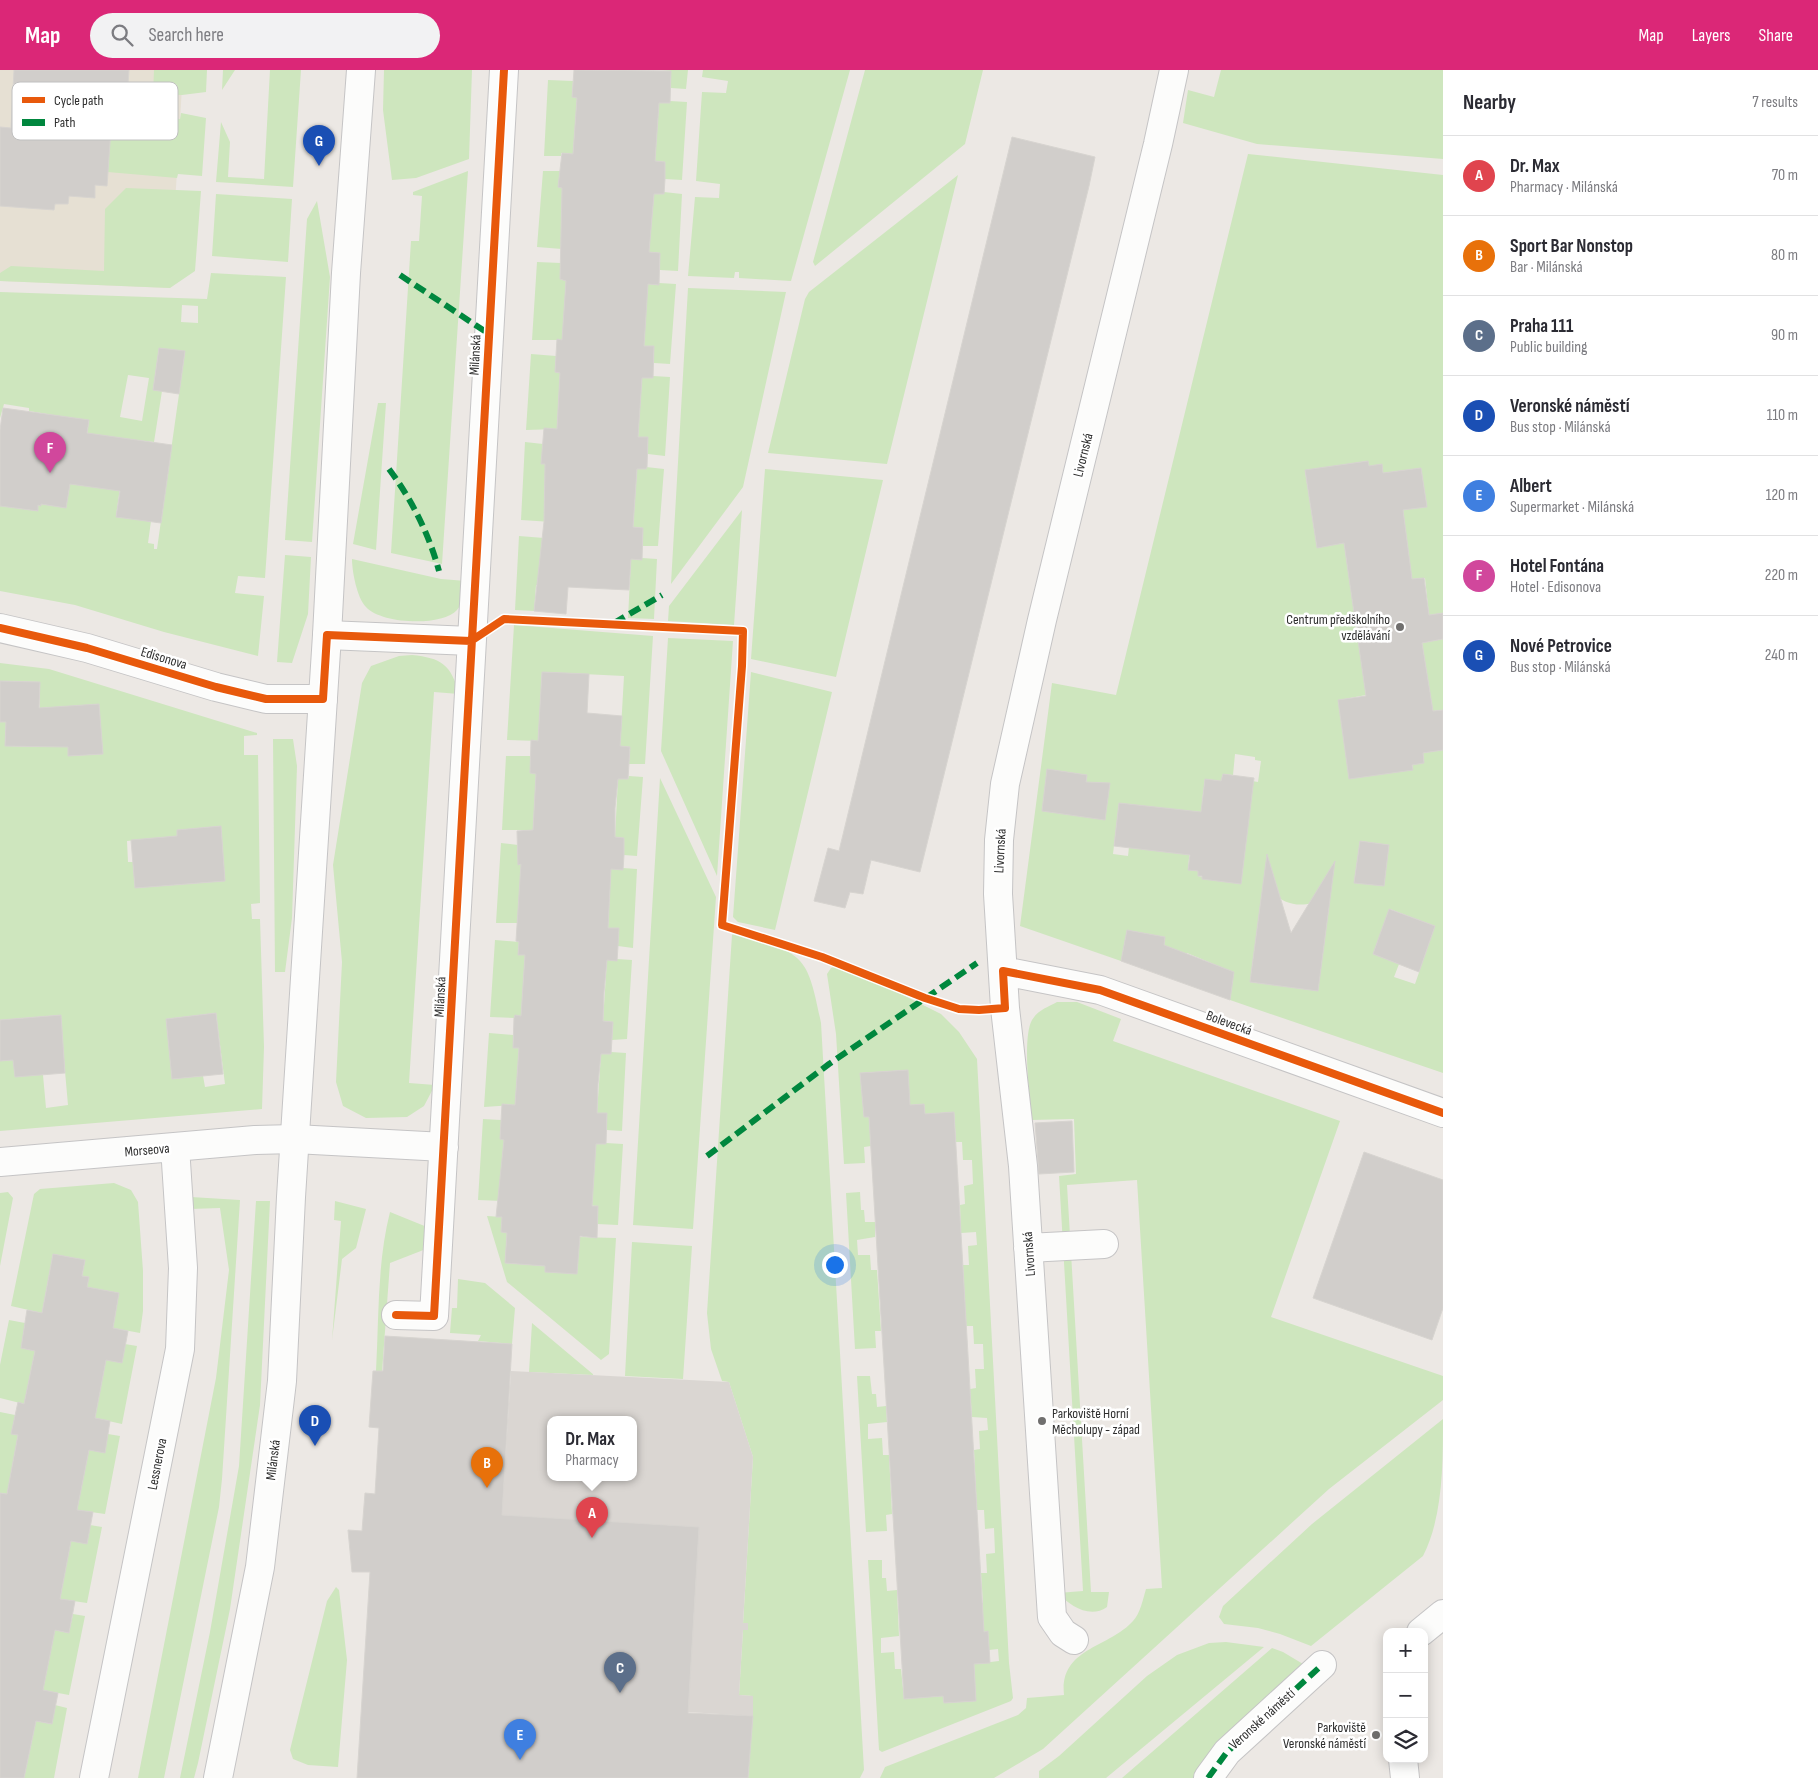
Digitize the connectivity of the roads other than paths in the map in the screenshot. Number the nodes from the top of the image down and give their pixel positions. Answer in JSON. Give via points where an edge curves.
{"nodes":[{"id":1,"x":361,"y":70,"type":"edge"},
{"id":2,"x":504,"y":70,"type":"edge"},
{"id":3,"x":1174,"y":70,"type":"edge"},
{"id":4,"x":0,"y":628,"type":"edge"},
{"id":5,"x":327,"y":635,"type":"junction"},
{"id":6,"x":471,"y":640,"type":"junction"},
{"id":7,"x":323,"y":699,"type":"junction"},
{"id":8,"x":1003,"y":971,"type":"junction"},
{"id":9,"x":1443,"y":1113,"type":"edge"},
{"id":10,"x":295,"y":1139,"type":"junction"},
{"id":11,"x":444,"y":1147,"type":"junction"},
{"id":12,"x":175,"y":1148,"type":"junction"},
{"id":13,"x":0,"y":1162,"type":"edge"},
{"id":14,"x":1104,"y":1244,"type":"dead end"},
{"id":15,"x":1028,"y":1248,"type":"junction"},
{"id":16,"x":396,"y":1315,"type":"dead end"},
{"id":17,"x":1443,"y":1614,"type":"edge"},
{"id":18,"x":1426,"y":1628,"type":"edge"},
{"id":19,"x":1074,"y":1640,"type":"dead end"},
{"id":20,"x":1322,"y":1665,"type":"dead end"},
{"id":21,"x":1403,"y":1763,"type":"edge"},
{"id":22,"x":94,"y":1778,"type":"edge"},
{"id":23,"x":218,"y":1778,"type":"edge"},
{"id":24,"x":1208,"y":1778,"type":"edge"},
{"id":25,"x":1405,"y":1778,"type":"edge"}],
"edges":[{"from":1,"to":5,"type":"street","name":"Milánská","via":[[346,273]]},
{"from":2,"to":6,"type":"street","name":"Milánská"},
{"from":3,"to":8,"type":"street","name":"Livornská","via":[[1005,784],[998,894]]},
{"from":4,"to":7,"type":"street","name":"Edisonova","via":[[87,648],[266,699]]},
{"from":5,"to":6,"type":"street"},
{"from":5,"to":7,"type":"street","name":"Milánská"},
{"from":6,"to":11,"type":"street","name":"Milánská"},
{"from":7,"to":10,"type":"street","name":"Milánská"},
{"from":8,"to":9,"type":"street","name":"Bolevecká","via":[[1100,990]]},
{"from":8,"to":15,"type":"street","name":"Livornská"},
{"from":10,"to":11,"type":"street"},
{"from":10,"to":12,"type":"street","name":"Morseova"},
{"from":10,"to":23,"type":"street","name":"Milánská","via":[[276,1446],[260,1568]]},
{"from":11,"to":16,"type":"street","name":"Milánská","via":[[434,1316]]},
{"from":12,"to":13,"type":"street","name":"Morseova"},
{"from":12,"to":22,"type":"street","name":"Lessnerova","via":[[183,1268],[180,1349]]},
{"from":14,"to":15,"type":"street"},
{"from":15,"to":19,"type":"street","name":"Livornská","via":[[1052,1617],[1063,1633]]},
{"from":17,"to":18,"type":"street"},
{"from":20,"to":24,"type":"street","name":"Veronské náměstí","via":[[1226,1752]]},
{"from":21,"to":25,"type":"street"}]}
